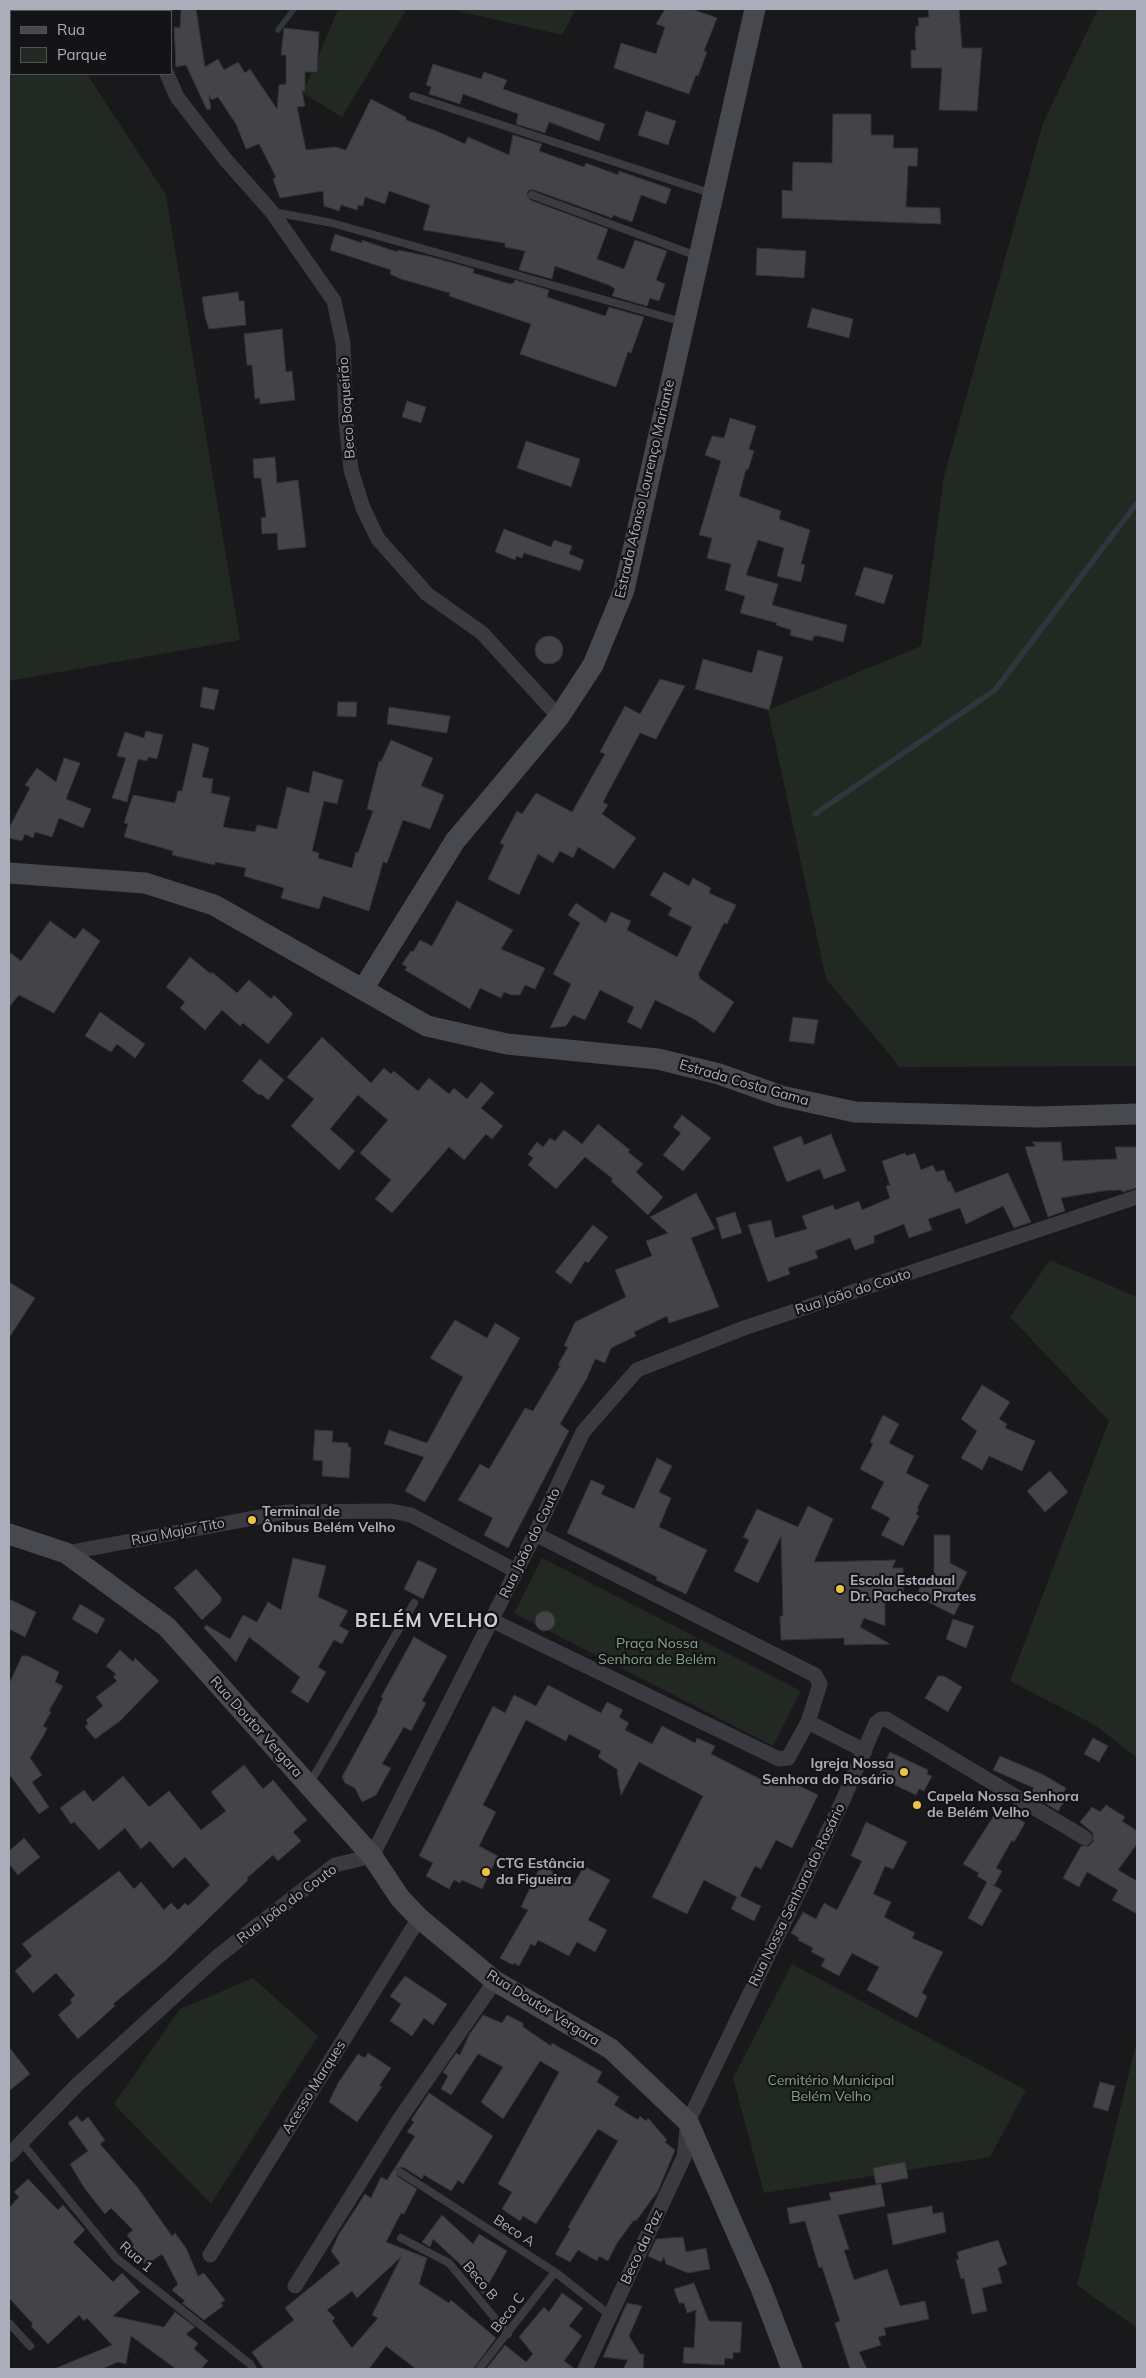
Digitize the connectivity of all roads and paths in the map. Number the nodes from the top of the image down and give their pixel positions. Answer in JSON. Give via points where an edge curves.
{"nodes":[{"id":1,"x":755,"y":9,"type":"edge"},
{"id":2,"x":167,"y":75,"type":"edge"},
{"id":3,"x":413,"y":96,"type":"dead end"},
{"id":4,"x":714,"y":194,"type":"junction"},
{"id":5,"x":532,"y":195,"type":"dead end"},
{"id":6,"x":272,"y":212,"type":"junction"},
{"id":7,"x":699,"y":256,"type":"junction"},
{"id":8,"x":684,"y":322,"type":"junction"},
{"id":9,"x":559,"y":716,"type":"junction"},
{"id":10,"x":9,"y":873,"type":"edge"},
{"id":11,"x":363,"y":990,"type":"junction"},
{"id":12,"x":1137,"y":1114,"type":"edge"},
{"id":13,"x":1137,"y":1197,"type":"edge"},
{"id":14,"x":9,"y":1534,"type":"edge"},
{"id":15,"x":535,"y":1534,"type":"junction"},
{"id":16,"x":66,"y":1553,"type":"junction"},
{"id":17,"x":516,"y":1571,"type":"junction"},
{"id":18,"x":414,"y":1603,"type":"dead end"},
{"id":19,"x":491,"y":1620,"type":"junction"},
{"id":20,"x":808,"y":1722,"type":"junction"},
{"id":21,"x":865,"y":1751,"type":"junction"},
{"id":22,"x":308,"y":1785,"type":"junction"},
{"id":23,"x":1085,"y":1838,"type":"dead end"},
{"id":24,"x":372,"y":1856,"type":"junction"},
{"id":25,"x":419,"y":1918,"type":"junction"},
{"id":26,"x":495,"y":1981,"type":"junction"},
{"id":27,"x":688,"y":2122,"type":"junction"},
{"id":28,"x":22,"y":2143,"type":"junction"},
{"id":29,"x":9,"y":2155,"type":"edge"},
{"id":30,"x":400,"y":2172,"type":"dead end"},
{"id":31,"x":401,"y":2238,"type":"dead end"},
{"id":32,"x":210,"y":2255,"type":"dead end"},
{"id":33,"x":555,"y":2272,"type":"junction"},
{"id":34,"x":295,"y":2286,"type":"dead end"},
{"id":35,"x":611,"y":2316,"type":"junction"},
{"id":36,"x":9,"y":2323,"type":"edge"},
{"id":37,"x":508,"y":2334,"type":"junction"},
{"id":38,"x":30,"y":2346,"type":"dead end"},
{"id":39,"x":253,"y":2369,"type":"edge"},
{"id":40,"x":480,"y":2369,"type":"edge"},
{"id":41,"x":585,"y":2369,"type":"edge"},
{"id":42,"x":792,"y":2369,"type":"edge"}],
"edges":[{"from":1,"to":4,"type":"main road","name":"Estrada Afonso Lourenço Mariante"},
{"from":2,"to":6,"type":"street","name":"Beco Boqueirão","via":[[177,98]]},
{"from":3,"to":4,"type":"lane"},
{"from":4,"to":7,"type":"main road","name":"Estrada Afonso Lourenço Mariante"},
{"from":5,"to":7,"type":"lane"},
{"from":6,"to":8,"type":"lane","via":[[332,223]]},
{"from":6,"to":9,"type":"street","name":"Beco Boqueirão","via":[[334,301],[343,344],[351,470],[363,508],[378,539],[427,594],[482,633]]},
{"from":7,"to":8,"type":"main road","name":"Estrada Afonso Lourenço Mariante"},
{"from":8,"to":9,"type":"main road","name":"Estrada Afonso Lourenço Mariante","via":[[624,590],[593,665]]},
{"from":9,"to":11,"type":"main road","name":"Estrada Afonso Lourenço Mariante","via":[[455,841]]},
{"from":10,"to":11,"type":"main road","name":"Estrada Costa Gama","via":[[145,883],[214,905]]},
{"from":11,"to":12,"type":"main road","name":"Estrada Costa Gama","via":[[428,1026],[507,1044],[658,1059],[719,1074],[781,1096],[855,1112],[1038,1117]]},
{"from":13,"to":15,"type":"street","name":"Rua João do Couto","via":[[744,1328],[637,1370],[583,1432]]},
{"from":14,"to":16,"type":"main road","name":"Rua Doutor Vergara"},
{"from":15,"to":17,"type":"street","name":"Rua João do Couto"},
{"from":15,"to":20,"type":"street","via":[[815,1675],[820,1684]]},
{"from":16,"to":17,"type":"street","name":"Rua Major Tito","via":[[286,1512],[391,1511],[411,1515]]},
{"from":16,"to":22,"type":"main road","name":"Rua Doutor Vergara","via":[[167,1627]]},
{"from":17,"to":19,"type":"street","name":"Rua João do Couto"},
{"from":18,"to":22,"type":"lane"},
{"from":19,"to":20,"type":"street","via":[[779,1759],[788,1758]]},
{"from":19,"to":24,"type":"street","name":"Rua João do Couto"},
{"from":20,"to":21,"type":"street"},
{"from":21,"to":23,"type":"street","name":"Rua Nossa Senhora do Rosário","via":[[876,1723],[886,1719]]},
{"from":21,"to":27,"type":"street","name":"Rua Nossa Senhora do Rosário"},
{"from":22,"to":24,"type":"main road","name":"Rua Doutor Vergara"},
{"from":24,"to":25,"type":"main road","name":"Rua Doutor Vergara","via":[[400,1898]]},
{"from":24,"to":28,"type":"street","name":"Rua João do Couto","via":[[335,1865],[217,1957],[77,2084]]},
{"from":25,"to":26,"type":"main road","name":"Rua Doutor Vergara"},
{"from":25,"to":32,"type":"street","name":"Acesso Marques"},
{"from":26,"to":27,"type":"main road","name":"Rua Doutor Vergara","via":[[611,2050]]},
{"from":26,"to":34,"type":"street","via":[[400,2120]]},
{"from":27,"to":35,"type":"street","name":"Beco da Paz","via":[[684,2157]]},
{"from":27,"to":42,"type":"main road","name":"Rua Doutor Vergara","via":[[761,2288]]},
{"from":28,"to":29,"type":"street","name":"Rua João do Couto"},
{"from":28,"to":39,"type":"lane","name":"Rua 1","via":[[116,2258]]},
{"from":30,"to":33,"type":"lane","name":"Beco A"},
{"from":31,"to":37,"type":"lane","name":"Beco B","via":[[449,2263]]},
{"from":33,"to":35,"type":"lane","name":"Beco A"},
{"from":33,"to":37,"type":"lane","name":"Beco C"},
{"from":35,"to":41,"type":"street","name":"Beco da Paz"},
{"from":36,"to":38,"type":"lane"},
{"from":37,"to":40,"type":"lane","name":"Beco C"}]}
